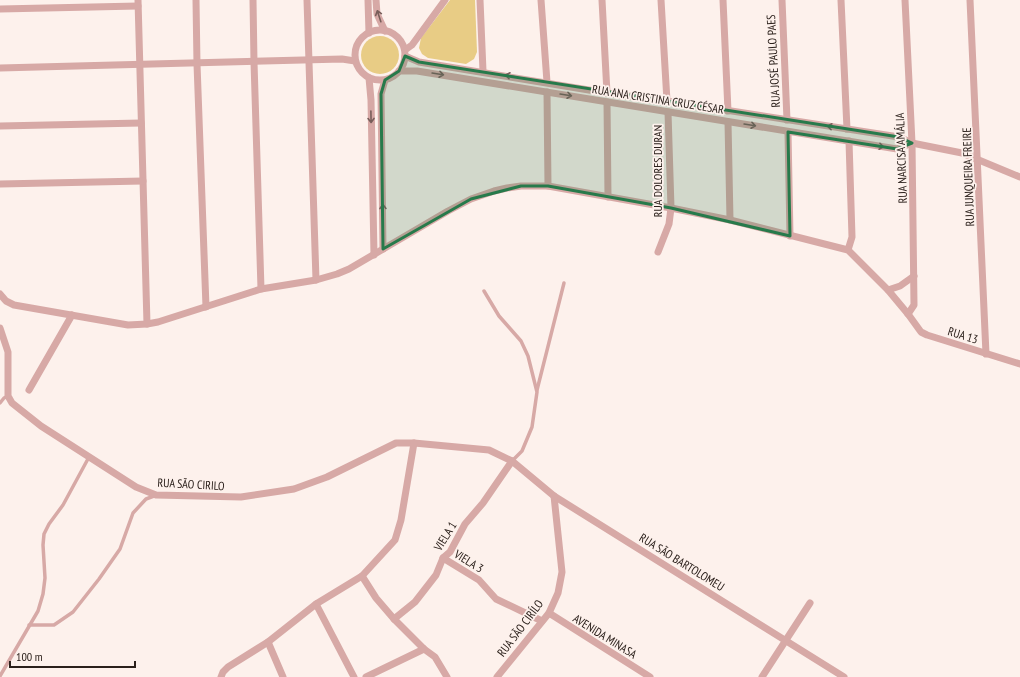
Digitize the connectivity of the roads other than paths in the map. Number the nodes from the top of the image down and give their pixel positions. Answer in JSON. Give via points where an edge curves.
{"nodes":[{"id":1,"x":196,"y":0,"type":"edge"},
{"id":2,"x":253,"y":0,"type":"edge"},
{"id":3,"x":307,"y":0,"type":"edge"},
{"id":4,"x":368,"y":0,"type":"edge"},
{"id":5,"x":376,"y":0,"type":"edge"},
{"id":6,"x":445,"y":0,"type":"edge"},
{"id":7,"x":480,"y":0,"type":"edge"},
{"id":8,"x":541,"y":0,"type":"edge"},
{"id":9,"x":602,"y":0,"type":"edge"},
{"id":10,"x":661,"y":0,"type":"edge"},
{"id":11,"x":723,"y":0,"type":"edge"},
{"id":12,"x":782,"y":0,"type":"edge"},
{"id":13,"x":841,"y":0,"type":"edge"},
{"id":14,"x":905,"y":0,"type":"edge"},
{"id":15,"x":970,"y":0,"type":"edge"},
{"id":16,"x":138,"y":3,"type":"edge"},
{"id":17,"x":0,"y":9,"type":"edge"},
{"id":18,"x":385,"y":31,"type":"junction"},
{"id":19,"x":369,"y":33,"type":"junction"},
{"id":20,"x":405,"y":53,"type":"junction"},
{"id":21,"x":310,"y":60,"type":"junction"},
{"id":22,"x":355,"y":61,"type":"junction"},
{"id":23,"x":254,"y":62,"type":"junction"},
{"id":24,"x":197,"y":64,"type":"junction"},
{"id":25,"x":140,"y":66,"type":"junction"},
{"id":26,"x":0,"y":68,"type":"edge"},
{"id":27,"x":399,"y":71,"type":"junction"},
{"id":28,"x":483,"y":71,"type":"junction"},
{"id":29,"x":369,"y":78,"type":"junction"},
{"id":30,"x":385,"y":80,"type":"junction"},
{"id":31,"x":547,"y":82,"type":"junction"},
{"id":32,"x":547,"y":92,"type":"junction"},
{"id":33,"x":607,"y":93,"type":"junction"},
{"id":34,"x":667,"y":101,"type":"junction"},
{"id":35,"x":606,"y":102,"type":"junction"},
{"id":36,"x":728,"y":111,"type":"junction"},
{"id":37,"x":668,"y":112,"type":"junction"},
{"id":38,"x":787,"y":120,"type":"junction"},
{"id":39,"x":728,"y":122,"type":"junction"},
{"id":40,"x":141,"y":123,"type":"junction"},
{"id":41,"x":0,"y":126,"type":"edge"},
{"id":42,"x":847,"y":129,"type":"junction"},
{"id":43,"x":788,"y":132,"type":"junction"},
{"id":44,"x":848,"y":142,"type":"junction"},
{"id":45,"x":912,"y":143,"type":"junction"},
{"id":46,"x":978,"y":159,"type":"junction"},
{"id":47,"x":1020,"y":177,"type":"edge"},
{"id":48,"x":143,"y":181,"type":"junction"},
{"id":49,"x":0,"y":184,"type":"edge"},
{"id":50,"x":548,"y":186,"type":"junction"},
{"id":51,"x":608,"y":198,"type":"junction"},
{"id":52,"x":671,"y":208,"type":"junction"},
{"id":53,"x":730,"y":220,"type":"junction"},
{"id":54,"x":790,"y":236,"type":"junction"},
{"id":55,"x":383,"y":249,"type":"junction"},
{"id":56,"x":848,"y":250,"type":"junction"},
{"id":57,"x":658,"y":252,"type":"dead end"},
{"id":58,"x":374,"y":255,"type":"junction"},
{"id":59,"x":914,"y":276,"type":"junction"},
{"id":60,"x":316,"y":280,"type":"junction"},
{"id":61,"x":564,"y":283,"type":"dead end"},
{"id":62,"x":261,"y":289,"type":"junction"},
{"id":63,"x":888,"y":290,"type":"junction"},
{"id":64,"x":484,"y":291,"type":"dead end"},
{"id":65,"x":0,"y":294,"type":"edge"},
{"id":66,"x":206,"y":307,"type":"junction"},
{"id":67,"x":908,"y":314,"type":"junction"},
{"id":68,"x":72,"y":315,"type":"junction"},
{"id":69,"x":147,"y":324,"type":"junction"},
{"id":70,"x":0,"y":328,"type":"edge"},
{"id":71,"x":986,"y":354,"type":"junction"},
{"id":72,"x":1020,"y":364,"type":"edge"},
{"id":73,"x":29,"y":390,"type":"dead end"},
{"id":74,"x":537,"y":392,"type":"junction"},
{"id":75,"x":8,"y":396,"type":"junction"},
{"id":76,"x":0,"y":403,"type":"edge"},
{"id":77,"x":414,"y":443,"type":"junction"},
{"id":78,"x":89,"y":457,"type":"junction"},
{"id":79,"x":512,"y":461,"type":"junction"},
{"id":80,"x":156,"y":495,"type":"junction"},
{"id":81,"x":554,"y":496,"type":"junction"},
{"id":82,"x":443,"y":558,"type":"junction"},
{"id":83,"x":362,"y":576,"type":"junction"},
{"id":84,"x":810,"y":603,"type":"dead end"},
{"id":85,"x":316,"y":604,"type":"junction"},
{"id":86,"x":549,"y":613,"type":"junction"},
{"id":87,"x":394,"y":619,"type":"junction"},
{"id":88,"x":542,"y":621,"type":"junction"},
{"id":89,"x":29,"y":625,"type":"junction"},
{"id":90,"x":786,"y":640,"type":"junction"},
{"id":91,"x":268,"y":642,"type":"junction"},
{"id":92,"x":424,"y":649,"type":"junction"},
{"id":93,"x":0,"y":676,"type":"edge"},
{"id":94,"x":221,"y":677,"type":"edge"},
{"id":95,"x":283,"y":677,"type":"edge"},
{"id":96,"x":354,"y":677,"type":"edge"},
{"id":97,"x":366,"y":677,"type":"edge"},
{"id":98,"x":447,"y":677,"type":"edge"},
{"id":99,"x":497,"y":677,"type":"edge"},
{"id":100,"x":650,"y":677,"type":"edge"},
{"id":101,"x":762,"y":677,"type":"edge"},
{"id":102,"x":844,"y":677,"type":"edge"}],
"edges":[{"from":1,"to":24,"type":"street"},
{"from":2,"to":23,"type":"street"},
{"from":3,"to":21,"type":"street"},
{"from":4,"to":19,"type":"street"},
{"from":18,"to":5,"type":"street","one_way":true,"via":[[377,14]]},
{"from":6,"to":20,"type":"street"},
{"from":7,"to":28,"type":"street"},
{"from":8,"to":31,"type":"street"},
{"from":9,"to":33,"type":"street"},
{"from":10,"to":34,"type":"street"},
{"from":11,"to":36,"type":"street"},
{"from":12,"to":38,"type":"street","name":"RUA JOSÉ PAULO PAES"},
{"from":13,"to":42,"type":"street"},
{"from":14,"to":45,"type":"street","name":"RUA NARCISA AMÁLIA"},
{"from":15,"to":46,"type":"street","name":"RUA JUNQUEIRA FREIRE"},
{"from":16,"to":17,"type":"street"},
{"from":16,"to":25,"type":"street"},
{"from":18,"to":19,"type":"street"},
{"from":18,"to":20,"type":"street","via":[[396,36]]},
{"from":19,"to":22,"type":"street","via":[[357,44]]},
{"from":20,"to":27,"type":"street"},
{"from":20,"to":28,"type":"street","name":"RUA ANA CRISTINA CRUZ CÉSAR","via":[[419,62]]},
{"from":21,"to":22,"type":"street"},
{"from":21,"to":23,"type":"street"},
{"from":21,"to":60,"type":"street"},
{"from":22,"to":29,"type":"street","via":[[360,71]]},
{"from":23,"to":24,"type":"street"},
{"from":23,"to":62,"type":"street"},
{"from":24,"to":25,"type":"street"},
{"from":24,"to":66,"type":"street"},
{"from":25,"to":26,"type":"street"},
{"from":25,"to":40,"type":"street"},
{"from":27,"to":30,"type":"street"},
{"from":27,"to":32,"type":"street","name":"RUA ANA CRISTINA CRUZ CÉSAR","one_way":true,"via":[[417,71]]},
{"from":31,"to":28,"type":"street","name":"RUA ANA CRISTINA CRUZ CÉSAR","one_way":true},
{"from":29,"to":30,"type":"street"},
{"from":29,"to":58,"type":"street","one_way":true},
{"from":55,"to":30,"type":"street","one_way":true,"via":[[381,94]]},
{"from":31,"to":33,"type":"street","name":"RUA ANA CRISTINA CRUZ CÉSAR"},
{"from":32,"to":35,"type":"street","name":"RUA ANA CRISTINA CRUZ CÉSAR","one_way":true},
{"from":32,"to":50,"type":"street"},
{"from":33,"to":34,"type":"street","name":"RUA ANA CRISTINA CRUZ CÉSAR"},
{"from":34,"to":36,"type":"street","name":"RUA ANA CRISTINA CRUZ CÉSAR"},
{"from":35,"to":37,"type":"street","name":"RUA ANA CRISTINA CRUZ CÉSAR"},
{"from":35,"to":51,"type":"street"},
{"from":36,"to":38,"type":"street","name":"RUA ANA CRISTINA CRUZ CÉSAR"},
{"from":37,"to":39,"type":"street","name":"RUA ANA CRISTINA CRUZ CÉSAR"},
{"from":37,"to":52,"type":"street","name":"RUA DOLORES DURAN"},
{"from":42,"to":38,"type":"street","name":"RUA ANA CRISTINA CRUZ CÉSAR","one_way":true},
{"from":39,"to":43,"type":"street","name":"RUA ANA CRISTINA CRUZ CÉSAR","one_way":true},
{"from":39,"to":53,"type":"street"},
{"from":40,"to":41,"type":"street"},
{"from":40,"to":48,"type":"street"},
{"from":42,"to":45,"type":"street","name":"RUA ANA CRISTINA CRUZ CÉSAR","via":[[899,137]]},
{"from":43,"to":44,"type":"street","name":"RUA ANA CRISTINA CRUZ CÉSAR"},
{"from":43,"to":54,"type":"street"},
{"from":44,"to":45,"type":"street","name":"RUA ANA CRISTINA CRUZ CÉSAR","one_way":true,"via":[[897,150]]},
{"from":44,"to":56,"type":"street","via":[[852,237]]},
{"from":45,"to":46,"type":"street","name":"RUA ANA CRISTINA CRUZ CÉSAR","via":[[962,153]]},
{"from":45,"to":59,"type":"street","name":"RUA NARCISA AMÁLIA"},
{"from":46,"to":47,"type":"street","name":"RUA ANA CRISTINA CRUZ CÉSAR"},
{"from":46,"to":71,"type":"street","name":"RUA JUNQUEIRA FREIRE"},
{"from":48,"to":49,"type":"street"},
{"from":48,"to":69,"type":"street"},
{"from":50,"to":51,"type":"street"},
{"from":50,"to":55,"type":"street","via":[[521,186],[482,195],[459,205]]},
{"from":51,"to":52,"type":"street"},
{"from":52,"to":53,"type":"street"},
{"from":52,"to":57,"type":"street","name":"RUA DOLORES DURAN","via":[[669,224]]},
{"from":53,"to":54,"type":"street"},
{"from":54,"to":56,"type":"street"},
{"from":55,"to":58,"type":"street"},
{"from":56,"to":63,"type":"street","name":"RUA 13"},
{"from":58,"to":60,"type":"street","via":[[350,269]]},
{"from":59,"to":63,"type":"street","via":[[900,286]]},
{"from":59,"to":67,"type":"street","name":"RUA NARCISA AMÁLIA","via":[[914,305]]},
{"from":60,"to":62,"type":"street"},
{"from":61,"to":74,"type":"lane"},
{"from":62,"to":66,"type":"street"},
{"from":63,"to":67,"type":"street","name":"RUA 13"},
{"from":64,"to":74,"type":"lane","via":[[499,316],[521,342],[528,356]]},
{"from":65,"to":68,"type":"street","via":[[14,305]]},
{"from":66,"to":69,"type":"street"},
{"from":67,"to":71,"type":"street","name":"RUA 13","via":[[921,332]]},
{"from":68,"to":69,"type":"street","via":[[128,325]]},
{"from":68,"to":73,"type":"street"},
{"from":70,"to":75,"type":"street","via":[[8,352]]},
{"from":71,"to":72,"type":"street","name":"RUA 13"},
{"from":74,"to":79,"type":"lane","via":[[532,427],[522,451]]},
{"from":75,"to":76,"type":"lane"},
{"from":75,"to":78,"type":"street","name":"RUA SÃO CIRILO","via":[[41,426]]},
{"from":77,"to":79,"type":"street","name":"RUA SÃO CIRILO","via":[[489,450]]},
{"from":77,"to":80,"type":"street","name":"RUA SÃO CIRILO","via":[[396,443],[327,477],[294,489],[241,497]]},
{"from":77,"to":83,"type":"street","via":[[401,520],[395,540]]},
{"from":78,"to":80,"type":"street","name":"RUA SÃO CIRILO","via":[[136,487]]},
{"from":78,"to":89,"type":"lane","via":[[44,534],[43,594],[38,611]]},
{"from":79,"to":81,"type":"street","name":"RUA SÃO BARTOLOMEU"},
{"from":79,"to":82,"type":"street","name":"VIELA 1","via":[[465,524],[450,552]]},
{"from":80,"to":89,"type":"lane","via":[[146,499],[133,513],[120,549],[72,612],[54,625]]},
{"from":81,"to":86,"type":"street","name":"RUA SÃO CIRÍLO","via":[[562,572],[558,593]]},
{"from":81,"to":90,"type":"street","name":"RUA SÃO BARTOLOMEU"},
{"from":82,"to":87,"type":"street","name":"VIELA 1","via":[[436,575],[415,602]]},
{"from":82,"to":88,"type":"street","name":"VIELA 3","via":[[479,580],[496,599]]},
{"from":83,"to":85,"type":"street"},
{"from":83,"to":87,"type":"street"},
{"from":84,"to":90,"type":"street"},
{"from":85,"to":91,"type":"street"},
{"from":85,"to":96,"type":"street"},
{"from":86,"to":88,"type":"street","name":"RUA SÃO CIRÍLO"},
{"from":86,"to":100,"type":"street","name":"AVENIDA MINASA"},
{"from":87,"to":92,"type":"street"},
{"from":88,"to":99,"type":"street","name":"RUA SÃO CIRÍLO"},
{"from":89,"to":93,"type":"lane"},
{"from":90,"to":101,"type":"street"},
{"from":90,"to":102,"type":"street","name":"RUA SÃO BARTOLOMEU"},
{"from":91,"to":94,"type":"street","via":[[228,667]]},
{"from":91,"to":95,"type":"street"},
{"from":92,"to":97,"type":"street"},
{"from":92,"to":98,"type":"street","via":[[435,657]]}]}
